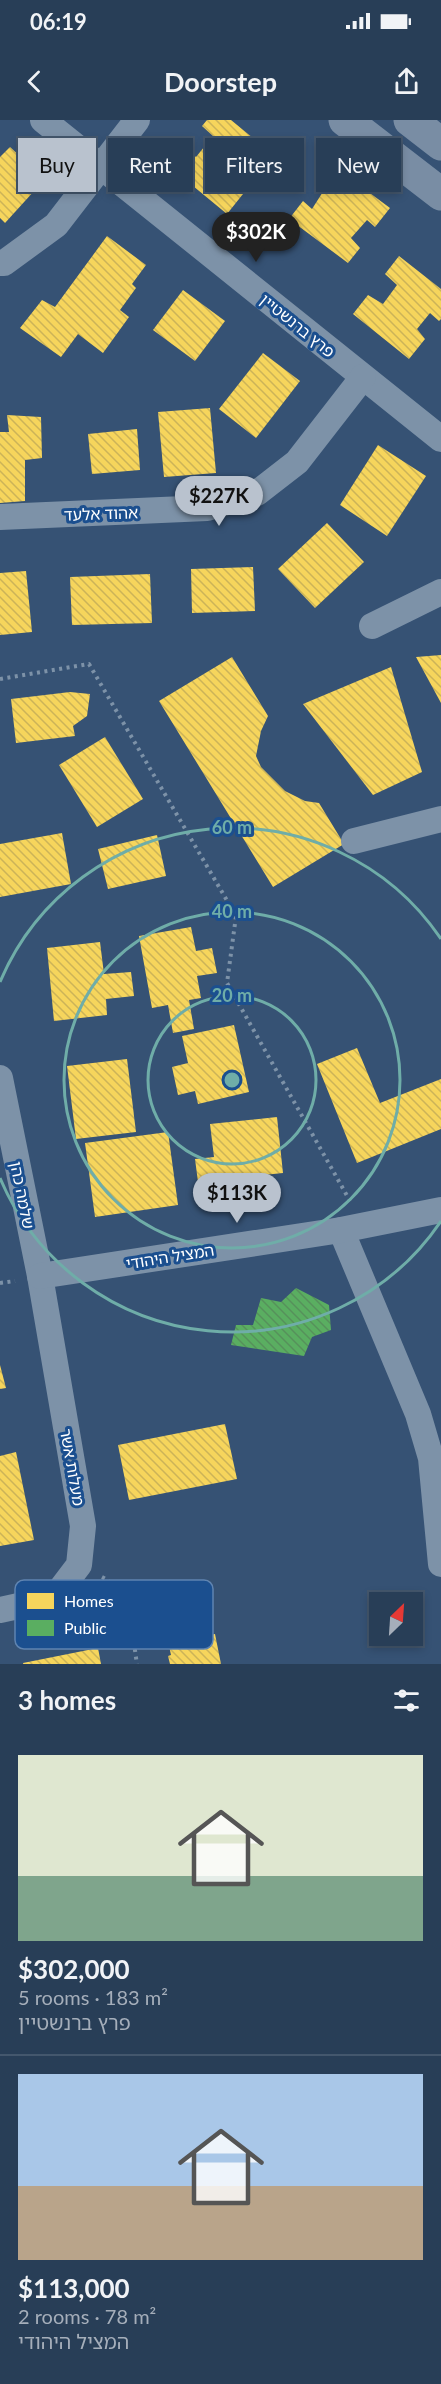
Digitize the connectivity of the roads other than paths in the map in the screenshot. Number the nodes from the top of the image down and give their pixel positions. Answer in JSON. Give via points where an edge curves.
{"nodes":[{"id":1,"x":43,"y":120,"type":"edge"},
{"id":2,"x":136,"y":120,"type":"edge"},
{"id":3,"x":345,"y":120,"type":"edge"},
{"id":4,"x":410,"y":120,"type":"edge"},
{"id":5,"x":441,"y":144,"type":"edge"},
{"id":6,"x":102,"y":167,"type":"junction"},
{"id":7,"x":441,"y":194,"type":"edge"},
{"id":8,"x":0,"y":263,"type":"edge"},
{"id":9,"x":363,"y":377,"type":"junction"},
{"id":10,"x":441,"y":440,"type":"edge"},
{"id":11,"x":0,"y":517,"type":"edge"},
{"id":12,"x":441,"y":592,"type":"edge"},
{"id":13,"x":372,"y":626,"type":"dead end"},
{"id":14,"x":441,"y":819,"type":"edge"},
{"id":15,"x":354,"y":841,"type":"dead end"},
{"id":16,"x":0,"y":1078,"type":"edge"},
{"id":17,"x":441,"y":1210,"type":"edge"},
{"id":18,"x":353,"y":1227,"type":"junction"},
{"id":19,"x":40,"y":1276,"type":"junction"},
{"id":20,"x":441,"y":1564,"type":"edge"},
{"id":21,"x":68,"y":1580,"type":"edge"},
{"id":22,"x":15,"y":1607,"type":"edge"},
{"id":23,"x":0,"y":1610,"type":"edge"}],
"edges":[{"from":1,"to":6,"type":"street","name":"פרץ ברנשטיין"},
{"from":2,"to":6,"type":"street"},
{"from":3,"to":7,"type":"street"},
{"from":4,"to":5,"type":"street"},
{"from":6,"to":8,"type":"street","via":[[56,225]]},
{"from":6,"to":9,"type":"street","name":"פרץ ברנשטיין"},
{"from":9,"to":10,"type":"street","name":"פרץ ברנשטיין"},
{"from":9,"to":11,"type":"street","name":"אהוד אלעד","via":[[297,462],[257,493],[207,508]]},
{"from":12,"to":13,"type":"street"},
{"from":14,"to":15,"type":"street"},
{"from":16,"to":19,"type":"street","name":"שלמה כהן"},
{"from":17,"to":18,"type":"street","name":"המציל היהודי"},
{"from":18,"to":19,"type":"street","name":"המציל היהודי"},
{"from":18,"to":20,"type":"street","via":[[431,1458]]},
{"from":19,"to":21,"type":"street","name":"מעלות אשר","via":[[83,1526],[79,1565]]},
{"from":22,"to":23,"type":"street","name":"מעלות אשר"}]}
